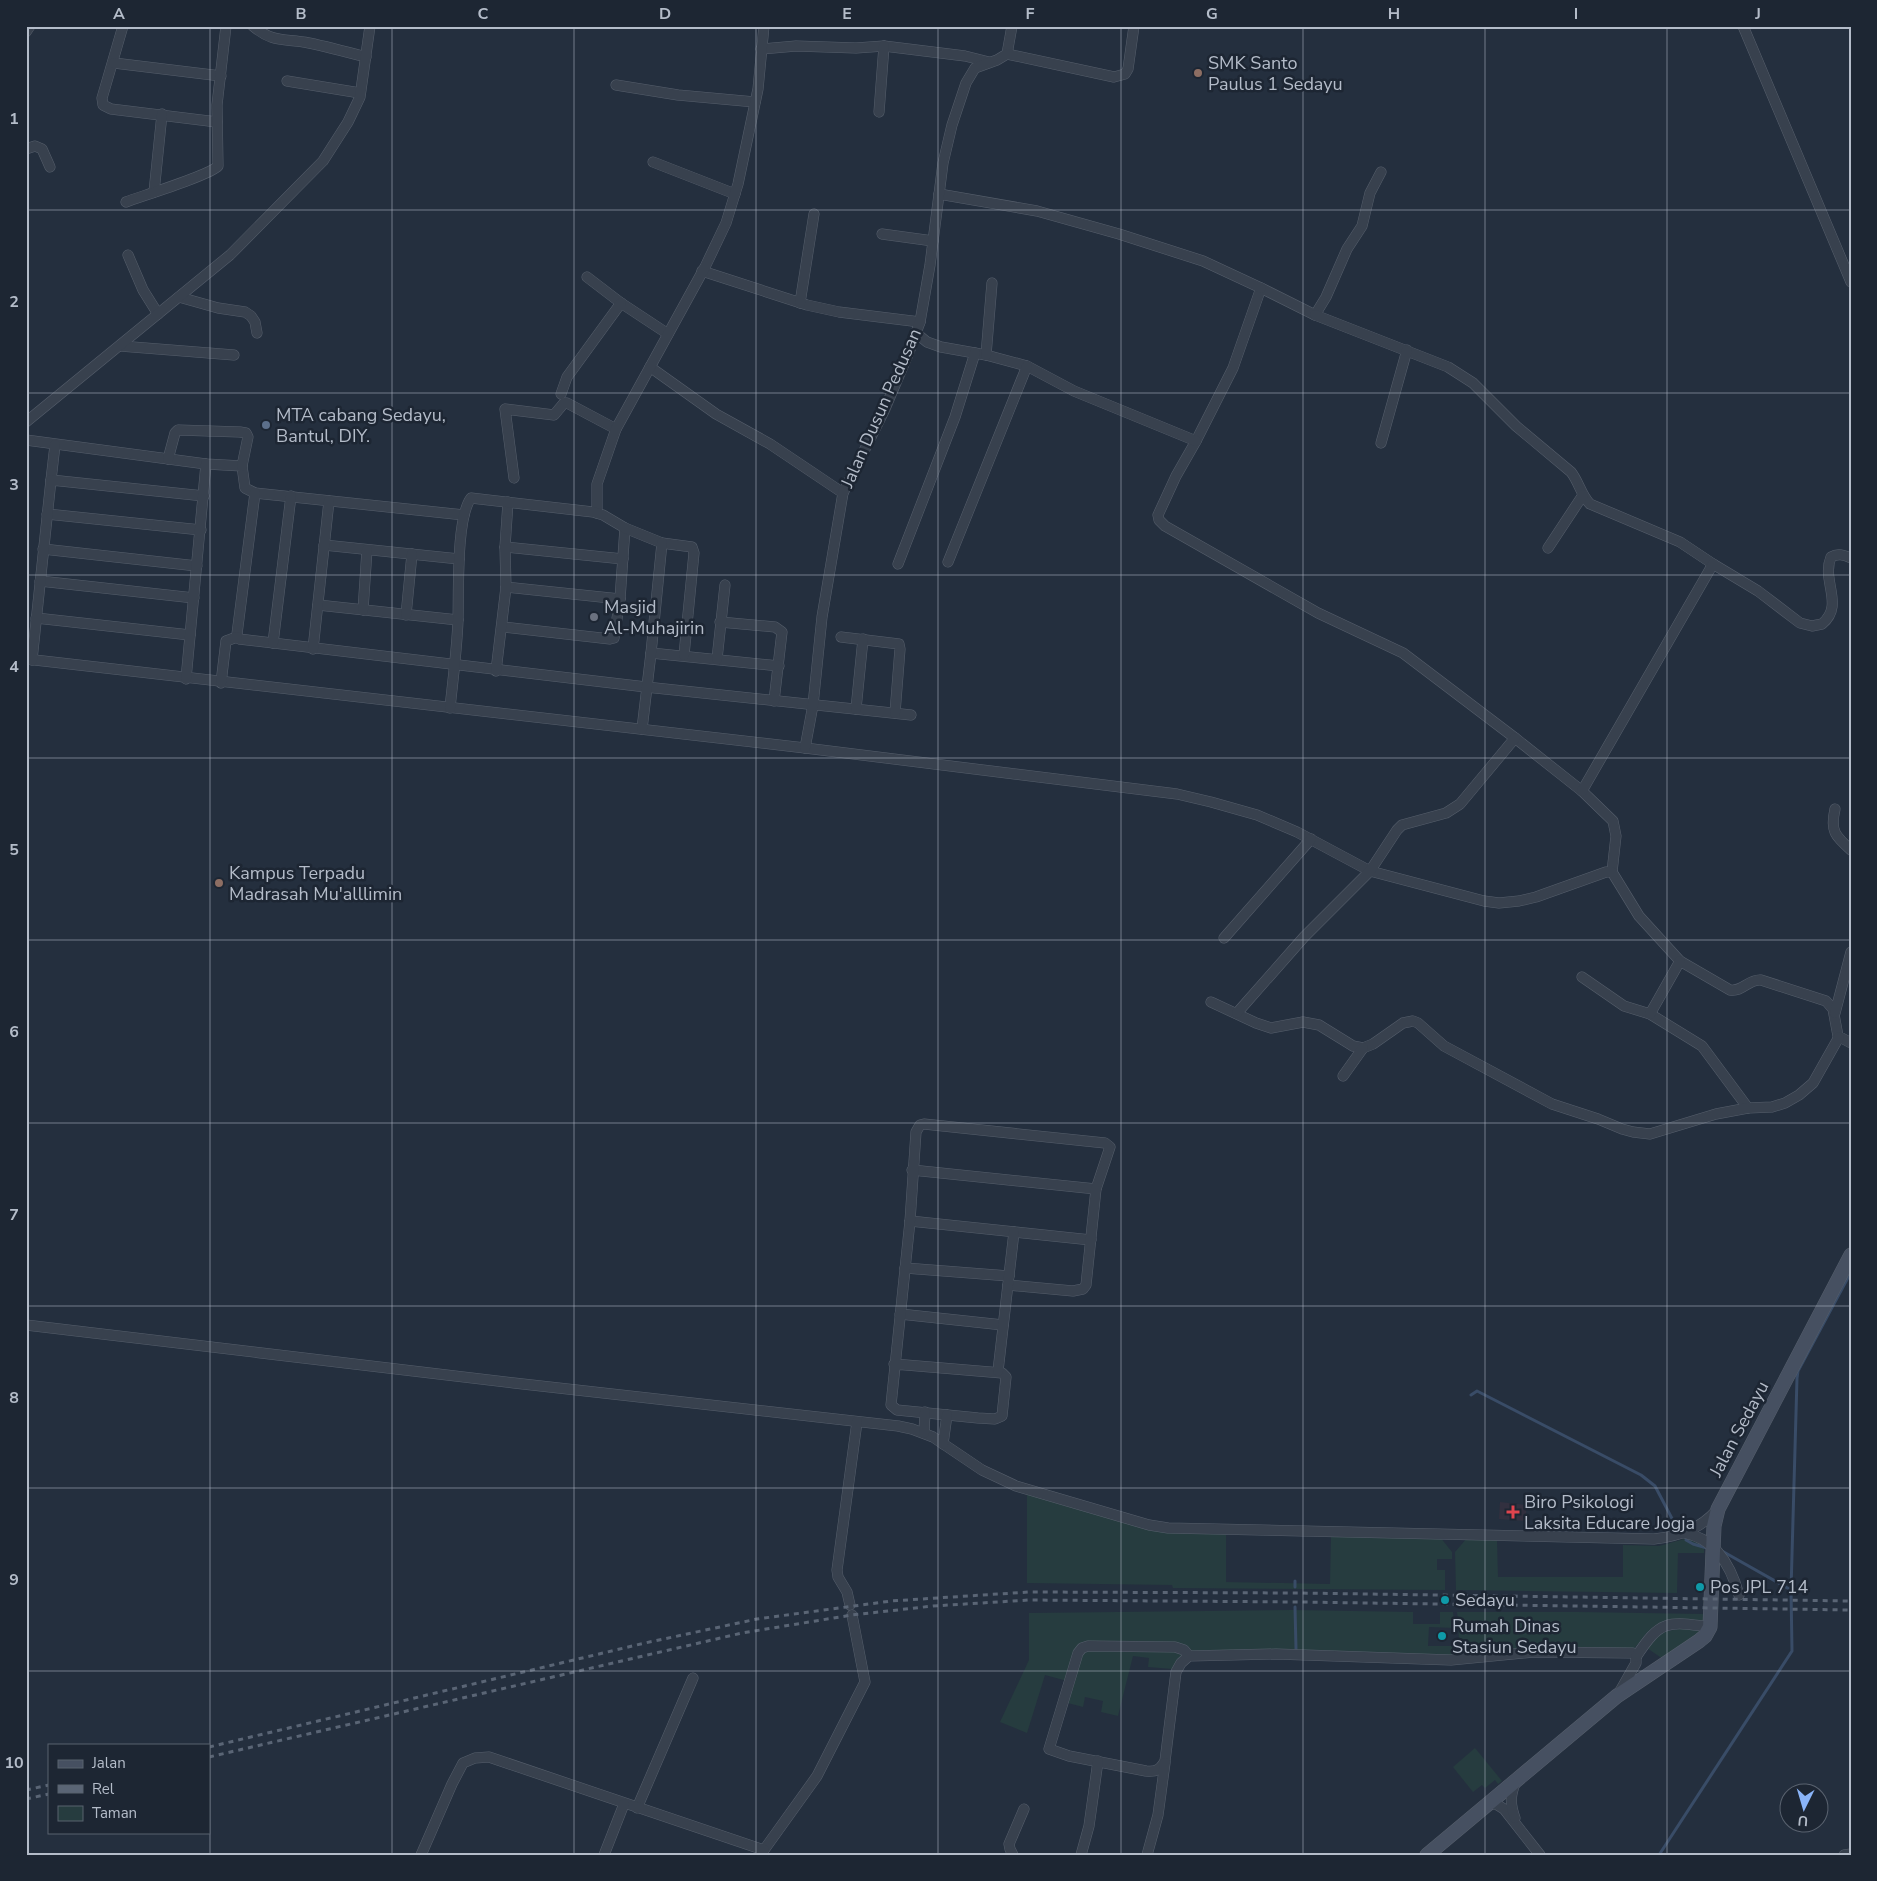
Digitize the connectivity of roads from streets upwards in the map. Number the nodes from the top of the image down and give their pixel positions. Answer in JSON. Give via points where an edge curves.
{"nodes":[{"id":1,"x":30,"y":26,"type":"edge"},
{"id":2,"x":123,"y":26,"type":"edge"},
{"id":3,"x":226,"y":26,"type":"edge"},
{"id":4,"x":253,"y":26,"type":"edge"},
{"id":5,"x":370,"y":26,"type":"edge"},
{"id":6,"x":764,"y":26,"type":"edge"},
{"id":7,"x":1012,"y":26,"type":"edge"},
{"id":8,"x":1134,"y":26,"type":"edge"},
{"id":9,"x":1743,"y":26,"type":"edge"},
{"id":10,"x":26,"y":32,"type":"edge"},
{"id":11,"x":884,"y":46,"type":"junction"},
{"id":12,"x":762,"y":49,"type":"junction"},
{"id":13,"x":1007,"y":54,"type":"junction"},
{"id":14,"x":366,"y":57,"type":"junction"},
{"id":15,"x":990,"y":62,"type":"junction"},
{"id":16,"x":114,"y":63,"type":"junction"},
{"id":17,"x":221,"y":76,"type":"junction"},
{"id":18,"x":287,"y":81,"type":"dead end"},
{"id":19,"x":616,"y":86,"type":"dead end"},
{"id":20,"x":360,"y":93,"type":"junction"},
{"id":21,"x":755,"y":102,"type":"junction"},
{"id":22,"x":879,"y":112,"type":"dead end"},
{"id":23,"x":162,"y":114,"type":"junction"},
{"id":24,"x":217,"y":122,"type":"junction"},
{"id":25,"x":26,"y":149,"type":"edge"},
{"id":26,"x":653,"y":162,"type":"dead end"},
{"id":27,"x":50,"y":167,"type":"dead end"},
{"id":28,"x":1381,"y":172,"type":"dead end"},
{"id":29,"x":154,"y":192,"type":"junction"},
{"id":30,"x":735,"y":194,"type":"junction"},
{"id":31,"x":938,"y":194,"type":"junction"},
{"id":32,"x":126,"y":202,"type":"dead end"},
{"id":33,"x":814,"y":214,"type":"dead end"},
{"id":34,"x":882,"y":234,"type":"dead end"},
{"id":35,"x":933,"y":241,"type":"junction"},
{"id":36,"x":128,"y":255,"type":"dead end"},
{"id":37,"x":702,"y":271,"type":"junction"},
{"id":38,"x":588,"y":276,"type":"dead end"},
{"id":39,"x":1851,"y":282,"type":"edge"},
{"id":40,"x":992,"y":284,"type":"dead end"},
{"id":41,"x":1261,"y":288,"type":"junction"},
{"id":42,"x":179,"y":297,"type":"junction"},
{"id":43,"x":620,"y":303,"type":"junction"},
{"id":44,"x":800,"y":303,"type":"junction"},
{"id":45,"x":158,"y":314,"type":"junction"},
{"id":46,"x":1316,"y":315,"type":"junction"},
{"id":47,"x":920,"y":322,"type":"junction"},
{"id":48,"x":257,"y":333,"type":"dead end"},
{"id":49,"x":916,"y":333,"type":"junction"},
{"id":50,"x":668,"y":334,"type":"junction"},
{"id":51,"x":120,"y":346,"type":"junction"},
{"id":52,"x":1407,"y":350,"type":"junction"},
{"id":53,"x":981,"y":354,"type":"junction"},
{"id":54,"x":234,"y":356,"type":"dead end"},
{"id":55,"x":1026,"y":366,"type":"junction"},
{"id":56,"x":650,"y":367,"type":"junction"},
{"id":57,"x":561,"y":394,"type":"dead end"},
{"id":58,"x":26,"y":422,"type":"edge"},
{"id":59,"x":616,"y":428,"type":"junction"},
{"id":60,"x":26,"y":440,"type":"edge"},
{"id":61,"x":1196,"y":441,"type":"junction"},
{"id":62,"x":1381,"y":443,"type":"dead end"},
{"id":63,"x":55,"y":445,"type":"junction"},
{"id":64,"x":168,"y":459,"type":"junction"},
{"id":65,"x":206,"y":464,"type":"junction"},
{"id":66,"x":242,"y":466,"type":"junction"},
{"id":67,"x":514,"y":478,"type":"dead end"},
{"id":68,"x":51,"y":480,"type":"junction"},
{"id":69,"x":255,"y":493,"type":"junction"},
{"id":70,"x":843,"y":493,"type":"junction"},
{"id":71,"x":1583,"y":495,"type":"junction"},
{"id":72,"x":204,"y":496,"type":"junction"},
{"id":73,"x":292,"y":496,"type":"junction"},
{"id":74,"x":329,"y":501,"type":"junction"},
{"id":75,"x":508,"y":502,"type":"junction"},
{"id":76,"x":597,"y":513,"type":"junction"},
{"id":77,"x":47,"y":514,"type":"junction"},
{"id":78,"x":464,"y":515,"type":"junction"},
{"id":79,"x":626,"y":528,"type":"junction"},
{"id":80,"x":201,"y":530,"type":"junction"},
{"id":81,"x":662,"y":543,"type":"junction"},
{"id":82,"x":324,"y":545,"type":"junction"},
{"id":83,"x":505,"y":547,"type":"junction"},
{"id":84,"x":1548,"y":548,"type":"dead end"},
{"id":85,"x":43,"y":549,"type":"junction"},
{"id":86,"x":367,"y":550,"type":"junction"},
{"id":87,"x":412,"y":554,"type":"junction"},
{"id":88,"x":1851,"y":558,"type":"edge"},
{"id":89,"x":459,"y":559,"type":"junction"},
{"id":90,"x":623,"y":559,"type":"junction"},
{"id":91,"x":948,"y":562,"type":"dead end"},
{"id":92,"x":898,"y":564,"type":"dead end"},
{"id":93,"x":1713,"y":564,"type":"junction"},
{"id":94,"x":197,"y":566,"type":"junction"},
{"id":95,"x":40,"y":581,"type":"junction"},
{"id":96,"x":725,"y":585,"type":"dead end"},
{"id":97,"x":506,"y":587,"type":"junction"},
{"id":98,"x":194,"y":598,"type":"junction"},
{"id":99,"x":620,"y":599,"type":"junction"},
{"id":100,"x":318,"y":605,"type":"junction"},
{"id":101,"x":362,"y":610,"type":"junction"},
{"id":102,"x":406,"y":615,"type":"junction"},
{"id":103,"x":36,"y":618,"type":"junction"},
{"id":104,"x":458,"y":620,"type":"junction"},
{"id":105,"x":720,"y":622,"type":"junction"},
{"id":106,"x":503,"y":627,"type":"junction"},
{"id":107,"x":190,"y":635,"type":"junction"},
{"id":108,"x":237,"y":637,"type":"junction"},
{"id":109,"x":841,"y":637,"type":"dead end"},
{"id":110,"x":864,"y":639,"type":"junction"},
{"id":111,"x":273,"y":643,"type":"junction"},
{"id":112,"x":313,"y":649,"type":"junction"},
{"id":113,"x":652,"y":653,"type":"junction"},
{"id":114,"x":684,"y":655,"type":"junction"},
{"id":115,"x":717,"y":658,"type":"junction"},
{"id":116,"x":29,"y":660,"type":"edge"},
{"id":117,"x":454,"y":665,"type":"junction"},
{"id":118,"x":779,"y":666,"type":"junction"},
{"id":119,"x":496,"y":670,"type":"junction"},
{"id":120,"x":186,"y":679,"type":"junction"},
{"id":121,"x":221,"y":682,"type":"junction"},
{"id":122,"x":646,"y":687,"type":"junction"},
{"id":123,"x":774,"y":700,"type":"junction"},
{"id":124,"x":813,"y":705,"type":"junction"},
{"id":125,"x":450,"y":708,"type":"junction"},
{"id":126,"x":856,"y":709,"type":"junction"},
{"id":127,"x":895,"y":713,"type":"junction"},
{"id":128,"x":911,"y":715,"type":"dead end"},
{"id":129,"x":642,"y":729,"type":"junction"},
{"id":130,"x":1515,"y":738,"type":"junction"},
{"id":131,"x":806,"y":748,"type":"junction"},
{"id":132,"x":1582,"y":791,"type":"junction"},
{"id":133,"x":1835,"y":809,"type":"dead end"},
{"id":134,"x":1311,"y":839,"type":"junction"},
{"id":135,"x":1851,"y":850,"type":"edge"},
{"id":136,"x":1370,"y":871,"type":"junction"},
{"id":137,"x":1615,"y":876,"type":"junction"},
{"id":138,"x":1224,"y":938,"type":"dead end"},
{"id":139,"x":1851,"y":952,"type":"edge"},
{"id":140,"x":1680,"y":961,"type":"junction"},
{"id":141,"x":1582,"y":976,"type":"dead end"},
{"id":142,"x":1211,"y":1002,"type":"dead end"},
{"id":143,"x":1238,"y":1012,"type":"junction"},
{"id":144,"x":1835,"y":1013,"type":"junction"},
{"id":145,"x":1650,"y":1014,"type":"junction"},
{"id":146,"x":1839,"y":1037,"type":"junction"},
{"id":147,"x":1851,"y":1042,"type":"edge"},
{"id":148,"x":1363,"y":1048,"type":"junction"},
{"id":149,"x":1343,"y":1076,"type":"dead end"},
{"id":150,"x":1748,"y":1108,"type":"junction"},
{"id":151,"x":912,"y":1170,"type":"junction"},
{"id":152,"x":1096,"y":1190,"type":"junction"},
{"id":153,"x":910,"y":1221,"type":"junction"},
{"id":154,"x":1014,"y":1232,"type":"junction"},
{"id":155,"x":1090,"y":1240,"type":"junction"},
{"id":156,"x":1851,"y":1255,"type":"edge"},
{"id":157,"x":905,"y":1268,"type":"junction"},
{"id":158,"x":1008,"y":1280,"type":"junction"},
{"id":159,"x":900,"y":1314,"type":"junction"},
{"id":160,"x":26,"y":1325,"type":"edge"},
{"id":161,"x":1003,"y":1325,"type":"junction"},
{"id":162,"x":894,"y":1364,"type":"junction"},
{"id":163,"x":998,"y":1371,"type":"junction"},
{"id":164,"x":925,"y":1412,"type":"junction"},
{"id":165,"x":947,"y":1415,"type":"junction"},
{"id":166,"x":857,"y":1422,"type":"junction"},
{"id":167,"x":924,"y":1433,"type":"junction"},
{"id":168,"x":943,"y":1444,"type":"junction"},
{"id":169,"x":1718,"y":1509,"type":"junction"},
{"id":170,"x":1685,"y":1533,"type":"junction"},
{"id":171,"x":1713,"y":1546,"type":"junction"},
{"id":172,"x":1739,"y":1595,"type":"dead end"},
{"id":173,"x":1710,"y":1627,"type":"junction"},
{"id":174,"x":1190,"y":1656,"type":"junction"},
{"id":175,"x":1636,"y":1657,"type":"junction"},
{"id":176,"x":693,"y":1678,"type":"dead end"},
{"id":177,"x":1617,"y":1696,"type":"junction"},
{"id":178,"x":1165,"y":1761,"type":"junction"},
{"id":179,"x":1098,"y":1762,"type":"junction"},
{"id":180,"x":1517,"y":1779,"type":"junction"},
{"id":181,"x":624,"y":1804,"type":"junction"},
{"id":182,"x":1487,"y":1804,"type":"junction"},
{"id":183,"x":637,"y":1808,"type":"junction"},
{"id":184,"x":1024,"y":1809,"type":"dead end"},
{"id":185,"x":1518,"y":1826,"type":"junction"},
{"id":186,"x":762,"y":1852,"type":"edge"},
{"id":187,"x":1851,"y":1854,"type":"edge"},
{"id":188,"x":421,"y":1855,"type":"edge"},
{"id":189,"x":604,"y":1855,"type":"edge"},
{"id":190,"x":1013,"y":1855,"type":"edge"},
{"id":191,"x":1081,"y":1855,"type":"edge"},
{"id":192,"x":1147,"y":1855,"type":"edge"},
{"id":193,"x":1427,"y":1855,"type":"edge"},
{"id":194,"x":1540,"y":1855,"type":"edge"},
{"id":195,"x":1844,"y":1855,"type":"edge"}],
"edges":[{"from":1,"to":10,"type":"street"},
{"from":2,"to":16,"type":"street"},
{"from":3,"to":17,"type":"street"},
{"from":4,"to":14,"type":"street","via":[[268,37],[281,41],[306,42]]},
{"from":5,"to":14,"type":"street"},
{"from":6,"to":12,"type":"street"},
{"from":7,"to":13,"type":"street"},
{"from":8,"to":13,"type":"street","via":[[1125,74],[1114,76]]},
{"from":9,"to":39,"type":"street"},
{"from":11,"to":12,"type":"street"},
{"from":11,"to":15,"type":"street"},
{"from":11,"to":22,"type":"street"},
{"from":12,"to":21,"type":"street"},
{"from":13,"to":15,"type":"street","name":"Jalan Dusun Pedusan"},
{"from":14,"to":20,"type":"street"},
{"from":15,"to":31,"type":"street","name":"Jalan Dusun Pedusan","via":[[975,68],[966,83],[952,125]]},
{"from":16,"to":17,"type":"street"},
{"from":16,"to":23,"type":"street","via":[[102,98],[103,105]]},
{"from":17,"to":24,"type":"street"},
{"from":18,"to":20,"type":"street"},
{"from":19,"to":21,"type":"street"},
{"from":20,"to":42,"type":"street","via":[[348,122],[323,161],[230,255]]},
{"from":21,"to":30,"type":"street"},
{"from":23,"to":24,"type":"street"},
{"from":23,"to":29,"type":"street"},
{"from":24,"to":29,"type":"street","via":[[216,169]]},
{"from":25,"to":27,"type":"street","via":[[35,146],[42,149]]},
{"from":26,"to":30,"type":"street"},
{"from":28,"to":46,"type":"street","via":[[1370,193],[1362,226],[1347,249]]},
{"from":29,"to":32,"type":"street"},
{"from":30,"to":37,"type":"street","via":[[726,223]]},
{"from":31,"to":35,"type":"street","name":"Jalan Dusun Pedusan"},
{"from":31,"to":41,"type":"street","via":[[1038,211],[1119,234],[1203,261]]},
{"from":33,"to":44,"type":"street"},
{"from":34,"to":35,"type":"street"},
{"from":35,"to":47,"type":"street","name":"Jalan Dusun Pedusan"},
{"from":36,"to":45,"type":"street"},
{"from":37,"to":44,"type":"street"},
{"from":37,"to":50,"type":"street"},
{"from":38,"to":43,"type":"street"},
{"from":40,"to":53,"type":"street"},
{"from":41,"to":46,"type":"street"},
{"from":41,"to":61,"type":"street","via":[[1233,368]]},
{"from":42,"to":45,"type":"street"},
{"from":42,"to":48,"type":"street","via":[[245,312],[255,322]]},
{"from":43,"to":50,"type":"street"},
{"from":43,"to":57,"type":"street","via":[[567,377]]},
{"from":44,"to":47,"type":"street","via":[[839,312]]},
{"from":45,"to":51,"type":"street"},
{"from":46,"to":52,"type":"street"},
{"from":47,"to":49,"type":"street","name":"Jalan Dusun Pedusan"},
{"from":49,"to":53,"type":"street","via":[[927,342]]},
{"from":49,"to":70,"type":"street","name":"Jalan Dusun Pedusan","via":[[884,411]]},
{"from":50,"to":56,"type":"street"},
{"from":51,"to":54,"type":"street"},
{"from":51,"to":58,"type":"street"},
{"from":52,"to":62,"type":"street"},
{"from":52,"to":71,"type":"street","via":[[1448,367],[1473,383],[1516,426],[1572,472]]},
{"from":53,"to":55,"type":"street"},
{"from":53,"to":92,"type":"street"},
{"from":55,"to":61,"type":"street","via":[[1074,391]]},
{"from":55,"to":91,"type":"street"},
{"from":56,"to":59,"type":"street"},
{"from":56,"to":70,"type":"street","via":[[716,414],[770,444]]},
{"from":59,"to":67,"type":"street","via":[[567,403],[554,416],[505,409]]},
{"from":59,"to":76,"type":"street","via":[[597,484]]},
{"from":60,"to":63,"type":"street"},
{"from":61,"to":130,"type":"street","via":[[1158,515],[1162,524],[1318,613],[1403,653]]},
{"from":63,"to":64,"type":"street"},
{"from":63,"to":68,"type":"street"},
{"from":64,"to":65,"type":"street"},
{"from":64,"to":66,"type":"street","via":[[178,430],[240,432],[248,437]]},
{"from":65,"to":66,"type":"street"},
{"from":65,"to":72,"type":"street"},
{"from":66,"to":69,"type":"street","via":[[245,488]]},
{"from":68,"to":72,"type":"street"},
{"from":68,"to":77,"type":"street"},
{"from":69,"to":73,"type":"street"},
{"from":69,"to":108,"type":"street"},
{"from":70,"to":124,"type":"street","name":"Jalan Dusun Pedusan","via":[[822,617]]},
{"from":71,"to":84,"type":"street"},
{"from":71,"to":93,"type":"street","via":[[1590,504],[1680,542]]},
{"from":72,"to":80,"type":"street"},
{"from":73,"to":74,"type":"street"},
{"from":73,"to":111,"type":"street"},
{"from":74,"to":78,"type":"street"},
{"from":74,"to":82,"type":"street"},
{"from":75,"to":76,"type":"street"},
{"from":75,"to":78,"type":"street","via":[[471,498]]},
{"from":75,"to":83,"type":"street"},
{"from":76,"to":79,"type":"street"},
{"from":77,"to":80,"type":"street"},
{"from":77,"to":85,"type":"street"},
{"from":78,"to":89,"type":"street"},
{"from":79,"to":81,"type":"street"},
{"from":79,"to":90,"type":"street"},
{"from":80,"to":94,"type":"street"},
{"from":81,"to":113,"type":"street"},
{"from":81,"to":114,"type":"street","via":[[692,547],[694,553]]},
{"from":82,"to":86,"type":"street"},
{"from":82,"to":100,"type":"street"},
{"from":83,"to":90,"type":"street"},
{"from":83,"to":97,"type":"street"},
{"from":85,"to":94,"type":"street"},
{"from":85,"to":95,"type":"street"},
{"from":86,"to":87,"type":"street"},
{"from":86,"to":101,"type":"street"},
{"from":87,"to":89,"type":"street"},
{"from":87,"to":102,"type":"street"},
{"from":88,"to":93,"type":"street","via":[[1844,555],[1831,557],[1828,567],[1832,613],[1822,624],[1812,626],[1800,623],[1758,591]]},
{"from":89,"to":104,"type":"street"},
{"from":90,"to":99,"type":"street"},
{"from":93,"to":132,"type":"street"},
{"from":94,"to":98,"type":"street"},
{"from":95,"to":98,"type":"street"},
{"from":95,"to":103,"type":"street"},
{"from":96,"to":105,"type":"street"},
{"from":97,"to":99,"type":"street"},
{"from":97,"to":106,"type":"street"},
{"from":98,"to":107,"type":"street"},
{"from":99,"to":106,"type":"street","via":[[616,636],[612,639]]},
{"from":100,"to":101,"type":"street"},
{"from":100,"to":112,"type":"street"},
{"from":101,"to":102,"type":"street"},
{"from":102,"to":104,"type":"street"},
{"from":103,"to":107,"type":"street"},
{"from":103,"to":116,"type":"street"},
{"from":104,"to":117,"type":"street"},
{"from":105,"to":115,"type":"street"},
{"from":105,"to":118,"type":"street","via":[[775,627],[782,636]]},
{"from":106,"to":119,"type":"street"},
{"from":107,"to":120,"type":"street"},
{"from":108,"to":111,"type":"street"},
{"from":108,"to":121,"type":"street","via":[[226,641]]},
{"from":109,"to":110,"type":"street"},
{"from":110,"to":126,"type":"street"},
{"from":110,"to":127,"type":"street","via":[[900,646]]},
{"from":111,"to":112,"type":"street"},
{"from":112,"to":117,"type":"street"},
{"from":113,"to":114,"type":"street"},
{"from":113,"to":122,"type":"street"},
{"from":114,"to":115,"type":"street"},
{"from":115,"to":118,"type":"street"},
{"from":116,"to":120,"type":"street"},
{"from":117,"to":119,"type":"street"},
{"from":117,"to":125,"type":"street"},
{"from":118,"to":123,"type":"street"},
{"from":119,"to":122,"type":"street"},
{"from":120,"to":121,"type":"street"},
{"from":121,"to":125,"type":"street"},
{"from":122,"to":123,"type":"street"},
{"from":122,"to":129,"type":"street"},
{"from":123,"to":124,"type":"street"},
{"from":124,"to":126,"type":"street"},
{"from":124,"to":131,"type":"street","name":"Jalan Dusun Pedusan"},
{"from":125,"to":129,"type":"street"},
{"from":126,"to":127,"type":"street"},
{"from":127,"to":128,"type":"street"},
{"from":129,"to":131,"type":"street"},
{"from":130,"to":132,"type":"street"},
{"from":130,"to":136,"type":"street","via":[[1460,804],[1446,813],[1402,825]]},
{"from":131,"to":134,"type":"street","via":[[1184,796],[1257,815]]},
{"from":132,"to":137,"type":"street","via":[[1610,817],[1614,825]]},
{"from":133,"to":135,"type":"street","via":[[1834,830]]},
{"from":134,"to":136,"type":"street"},
{"from":134,"to":138,"type":"street"},
{"from":136,"to":137,"type":"street","via":[[1499,904],[1536,897],[1606,872]]},
{"from":136,"to":143,"type":"street","via":[[1304,937]]},
{"from":137,"to":140,"type":"street","via":[[1639,916]]},
{"from":139,"to":144,"type":"street"},
{"from":140,"to":144,"type":"street","via":[[1730,990],[1761,980],[1826,1002]]},
{"from":140,"to":145,"type":"street"},
{"from":141,"to":145,"type":"street","via":[[1624,1006]]},
{"from":142,"to":143,"type":"street"},
{"from":143,"to":148,"type":"street","via":[[1271,1028],[1303,1022],[1319,1024],[1353,1046]]},
{"from":144,"to":146,"type":"street"},
{"from":145,"to":150,"type":"street","via":[[1702,1046]]},
{"from":146,"to":147,"type":"street"},
{"from":146,"to":150,"type":"street","via":[[1813,1083],[1799,1095],[1785,1104]]},
{"from":148,"to":149,"type":"street"},
{"from":148,"to":150,"type":"street","via":[[1403,1023],[1413,1021],[1444,1046],[1552,1104],[1634,1132],[1650,1134]]},
{"from":151,"to":152,"type":"street"},
{"from":151,"to":152,"type":"street","via":[[917,1128],[924,1124],[1105,1143],[1110,1150]]},
{"from":151,"to":153,"type":"street"},
{"from":152,"to":155,"type":"street"},
{"from":153,"to":154,"type":"street"},
{"from":153,"to":157,"type":"street"},
{"from":154,"to":155,"type":"street"},
{"from":154,"to":158,"type":"street"},
{"from":155,"to":158,"type":"street","via":[[1083,1289],[1073,1291]]},
{"from":156,"to":169,"type":"street","name":"Jalan Sedayu"},
{"from":157,"to":158,"type":"street"},
{"from":157,"to":159,"type":"street"},
{"from":158,"to":161,"type":"street"},
{"from":159,"to":161,"type":"street"},
{"from":159,"to":162,"type":"street"},
{"from":160,"to":166,"type":"street"},
{"from":161,"to":163,"type":"street"},
{"from":162,"to":163,"type":"street"},
{"from":162,"to":164,"type":"street","via":[[893,1408]]},
{"from":163,"to":165,"type":"street","via":[[1006,1377],[1003,1413],[999,1418]]},
{"from":164,"to":165,"type":"street"},
{"from":164,"to":167,"type":"street"},
{"from":165,"to":168,"type":"street"},
{"from":166,"to":167,"type":"street","via":[[898,1426]]},
{"from":166,"to":186,"type":"street","via":[[837,1570],[847,1592],[865,1682],[818,1776]]},
{"from":167,"to":168,"type":"street"},
{"from":168,"to":170,"type":"street","via":[[982,1470],[1016,1486],[1168,1528],[1628,1539]]},
{"from":169,"to":170,"type":"street","via":[[1702,1525]]},
{"from":169,"to":171,"type":"street","name":"Jalan Sedayu"},
{"from":170,"to":171,"type":"street","via":[[1700,1537]]},
{"from":171,"to":172,"type":"street","via":[[1726,1564]]},
{"from":171,"to":173,"type":"street","name":"Jalan Sedayu"},
{"from":173,"to":175,"type":"street","via":[[1678,1624],[1660,1628]]},
{"from":173,"to":177,"type":"street","via":[[1699,1641]]},
{"from":174,"to":175,"type":"street","via":[[1276,1654],[1452,1660],[1534,1652],[1626,1652]]},
{"from":174,"to":178,"type":"street","via":[[1176,1672]]},
{"from":174,"to":179,"type":"street","via":[[1175,1647],[1082,1648],[1049,1749]]},
{"from":175,"to":177,"type":"street","via":[[1634,1668]]},
{"from":176,"to":183,"type":"street"},
{"from":177,"to":180,"type":"street"},
{"from":178,"to":179,"type":"street","via":[[1155,1772]]},
{"from":178,"to":192,"type":"street","via":[[1158,1815]]},
{"from":179,"to":191,"type":"street","via":[[1089,1826]]},
{"from":180,"to":182,"type":"street"},
{"from":180,"to":185,"type":"street","via":[[1511,1807]]},
{"from":181,"to":183,"type":"street"},
{"from":181,"to":188,"type":"street","via":[[502,1760],[475,1758],[463,1763]]},
{"from":181,"to":189,"type":"street"},
{"from":182,"to":185,"type":"street","via":[[1500,1806]]},
{"from":182,"to":193,"type":"street"},
{"from":183,"to":186,"type":"street"},
{"from":184,"to":190,"type":"street","via":[[1009,1844]]},
{"from":185,"to":194,"type":"street"},
{"from":187,"to":195,"type":"street"}]}
